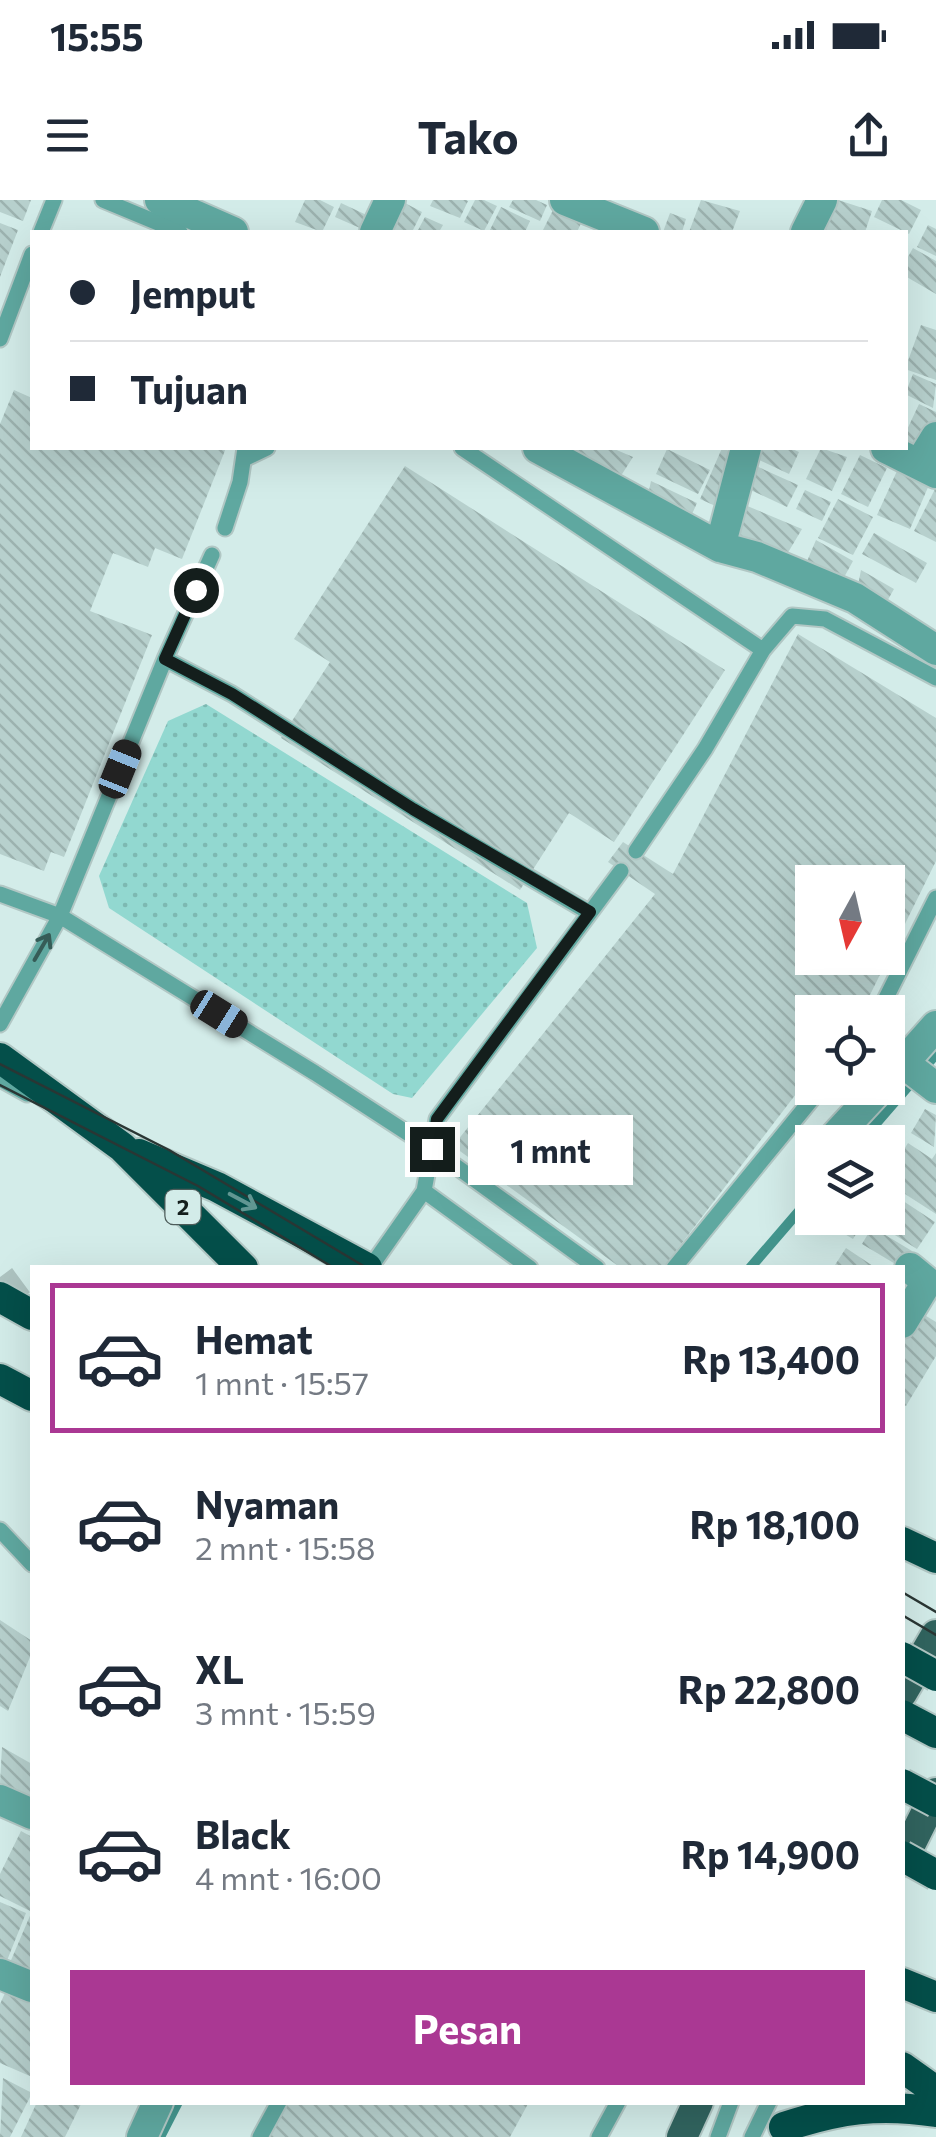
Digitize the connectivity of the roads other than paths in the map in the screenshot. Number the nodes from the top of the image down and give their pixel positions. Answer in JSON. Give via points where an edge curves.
{"nodes":[{"id":1,"x":54,"y":200,"type":"edge"},
{"id":2,"x":104,"y":200,"type":"edge"},
{"id":3,"x":160,"y":200,"type":"edge"},
{"id":4,"x":390,"y":200,"type":"edge"},
{"id":5,"x":565,"y":200,"type":"edge"},
{"id":6,"x":822,"y":200,"type":"edge"},
{"id":7,"x":42,"y":230,"type":"edge"},
{"id":8,"x":175,"y":230,"type":"edge"},
{"id":9,"x":228,"y":230,"type":"edge"},
{"id":10,"x":376,"y":230,"type":"edge"},
{"id":11,"x":628,"y":230,"type":"edge"},
{"id":12,"x":807,"y":230,"type":"edge"},
{"id":13,"x":30,"y":259,"type":"edge"},
{"id":14,"x":0,"y":339,"type":"edge"},
{"id":15,"x":936,"y":437,"type":"edge"},
{"id":16,"x":465,"y":450,"type":"edge"},
{"id":17,"x":542,"y":450,"type":"edge"},
{"id":18,"x":745,"y":450,"type":"edge"},
{"id":19,"x":890,"y":450,"type":"edge"},
{"id":20,"x":244,"y":453,"type":"edge"},
{"id":21,"x":928,"y":468,"type":"edge"},
{"id":22,"x":225,"y":528,"type":"dead end"},
{"id":23,"x":720,"y":547,"type":"junction"},
{"id":24,"x":212,"y":555,"type":"dead end"},
{"id":25,"x":763,"y":650,"type":"junction"},
{"id":26,"x":936,"y":650,"type":"edge"},
{"id":27,"x":165,"y":659,"type":"junction"},
{"id":28,"x":936,"y":678,"type":"edge"},
{"id":29,"x":636,"y":851,"type":"dead end"},
{"id":30,"x":622,"y":871,"type":"dead end"},
{"id":31,"x":0,"y":894,"type":"edge"},
{"id":32,"x":936,"y":898,"type":"edge"},
{"id":33,"x":590,"y":912,"type":"junction"},
{"id":34,"x":60,"y":916,"type":"junction"},
{"id":35,"x":887,"y":995,"type":"edge"},
{"id":36,"x":0,"y":1024,"type":"edge"},
{"id":37,"x":936,"y":1026,"type":"edge"},
{"id":38,"x":0,"y":1058,"type":"edge"},
{"id":39,"x":914,"y":1077,"type":"edge"},
{"id":40,"x":0,"y":1079,"type":"edge"},
{"id":41,"x":807,"y":1105,"type":"edge"},
{"id":42,"x":864,"y":1105,"type":"edge"},
{"id":43,"x":846,"y":1125,"type":"edge"},
{"id":44,"x":122,"y":1147,"type":"junction"},
{"id":45,"x":432,"y":1149,"type":"junction"},
{"id":46,"x":424,"y":1191,"type":"junction"},
{"id":47,"x":240,"y":1265,"type":"edge"},
{"id":48,"x":362,"y":1265,"type":"edge"},
{"id":49,"x":370,"y":1265,"type":"edge"},
{"id":50,"x":526,"y":1265,"type":"edge"},
{"id":51,"x":593,"y":1265,"type":"edge"},
{"id":52,"x":676,"y":1265,"type":"edge"},
{"id":53,"x":910,"y":1268,"type":"dead end"},
{"id":54,"x":0,"y":1297,"type":"edge"},
{"id":55,"x":30,"y":1314,"type":"edge"},
{"id":56,"x":905,"y":1318,"type":"edge"},
{"id":57,"x":0,"y":1379,"type":"edge"},
{"id":58,"x":30,"y":1395,"type":"edge"},
{"id":59,"x":0,"y":1530,"type":"edge"},
{"id":60,"x":905,"y":1543,"type":"edge"},
{"id":61,"x":936,"y":1558,"type":"edge"},
{"id":62,"x":30,"y":1562,"type":"edge"},
{"id":63,"x":936,"y":1635,"type":"edge"},
{"id":64,"x":905,"y":1660,"type":"edge"},
{"id":65,"x":936,"y":1676,"type":"edge"},
{"id":66,"x":905,"y":1689,"type":"edge"},
{"id":67,"x":905,"y":1717,"type":"edge"},
{"id":68,"x":936,"y":1733,"type":"edge"},
{"id":69,"x":905,"y":1786,"type":"edge"},
{"id":70,"x":936,"y":1792,"type":"edge"},
{"id":71,"x":0,"y":1800,"type":"edge"},
{"id":72,"x":936,"y":1802,"type":"edge"},
{"id":73,"x":30,"y":1813,"type":"edge"},
{"id":74,"x":905,"y":1852,"type":"edge"},
{"id":75,"x":905,"y":1860,"type":"edge"},
{"id":76,"x":936,"y":1875,"type":"edge"},
{"id":77,"x":0,"y":1974,"type":"edge"},
{"id":78,"x":905,"y":1984,"type":"edge"},
{"id":79,"x":30,"y":1986,"type":"edge"},
{"id":80,"x":936,"y":1997,"type":"edge"},
{"id":81,"x":905,"y":2070,"type":"edge"},
{"id":82,"x":936,"y":2091,"type":"edge"},
{"id":83,"x":157,"y":2105,"type":"edge"},
{"id":84,"x":276,"y":2105,"type":"edge"},
{"id":85,"x":616,"y":2105,"type":"edge"},
{"id":86,"x":697,"y":2105,"type":"edge"},
{"id":87,"x":729,"y":2105,"type":"edge"},
{"id":88,"x":936,"y":2112,"type":"edge"},
{"id":89,"x":782,"y":2117,"type":"edge"},
{"id":90,"x":142,"y":2137,"type":"edge"},
{"id":91,"x":260,"y":2137,"type":"edge"},
{"id":92,"x":599,"y":2137,"type":"edge"},
{"id":93,"x":682,"y":2137,"type":"edge"},
{"id":94,"x":718,"y":2137,"type":"edge"},
{"id":95,"x":752,"y":2137,"type":"edge"}],
"edges":[{"from":1,"to":7,"type":"lane"},
{"from":2,"to":8,"type":"lane"},
{"from":3,"to":9,"type":"street"},
{"from":4,"to":10,"type":"street"},
{"from":5,"to":11,"type":"street"},
{"from":6,"to":12,"type":"street"},
{"from":13,"to":14,"type":"lane"},
{"from":15,"to":21,"type":"street"},
{"from":16,"to":25,"type":"lane"},
{"from":17,"to":23,"type":"street"},
{"from":18,"to":23,"type":"street"},
{"from":19,"to":21,"type":"street"},
{"from":20,"to":22,"type":"lane"},
{"from":23,"to":26,"type":"street","via":[[854,598]]},
{"from":24,"to":27,"type":"lane"},
{"from":25,"to":28,"type":"lane","via":[[792,616],[824,618]]},
{"from":25,"to":29,"type":"lane"},
{"from":27,"to":33,"type":"lane"},
{"from":27,"to":34,"type":"lane"},
{"from":30,"to":33,"type":"lane"},
{"from":31,"to":34,"type":"lane"},
{"from":32,"to":35,"type":"lane"},
{"from":33,"to":45,"type":"lane","via":[[437,1119]]},
{"from":36,"to":34,"type":"lane","one_way":true},
{"from":34,"to":45,"type":"lane"},
{"from":37,"to":39,"type":"street"},
{"from":38,"to":44,"type":"highway","number":"2"},
{"from":40,"to":44,"type":"lane"},
{"from":41,"to":52,"type":"lane"},
{"from":42,"to":43,"type":"street"},
{"from":44,"to":47,"type":"highway","number":"2"},
{"from":44,"to":48,"type":"highway","one_way":true,"via":[[217,1187]]},
{"from":45,"to":46,"type":"lane"},
{"from":45,"to":51,"type":"lane"},
{"from":46,"to":49,"type":"lane"},
{"from":46,"to":50,"type":"lane"},
{"from":53,"to":56,"type":"street","via":[[927,1282]]},
{"from":54,"to":55,"type":"highway"},
{"from":57,"to":58,"type":"highway"},
{"from":59,"to":62,"type":"lane"},
{"from":60,"to":61,"type":"highway"},
{"from":63,"to":66,"type":"main road"},
{"from":64,"to":65,"type":"highway","bridge":true},
{"from":67,"to":68,"type":"highway"},
{"from":69,"to":72,"type":"highway","bridge":true},
{"from":70,"to":74,"type":"main road"},
{"from":71,"to":73,"type":"street"},
{"from":75,"to":76,"type":"highway","bridge":true},
{"from":77,"to":79,"type":"street"},
{"from":78,"to":80,"type":"highway"},
{"from":81,"to":82,"type":"highway"},
{"from":83,"to":90,"type":"street"},
{"from":84,"to":91,"type":"lane"},
{"from":85,"to":92,"type":"lane"},
{"from":86,"to":93,"type":"main road"},
{"from":87,"to":94,"type":"lane"},
{"from":88,"to":89,"type":"highway","via":[[853,2108]]},
{"from":89,"to":95,"type":"lane"}]}
